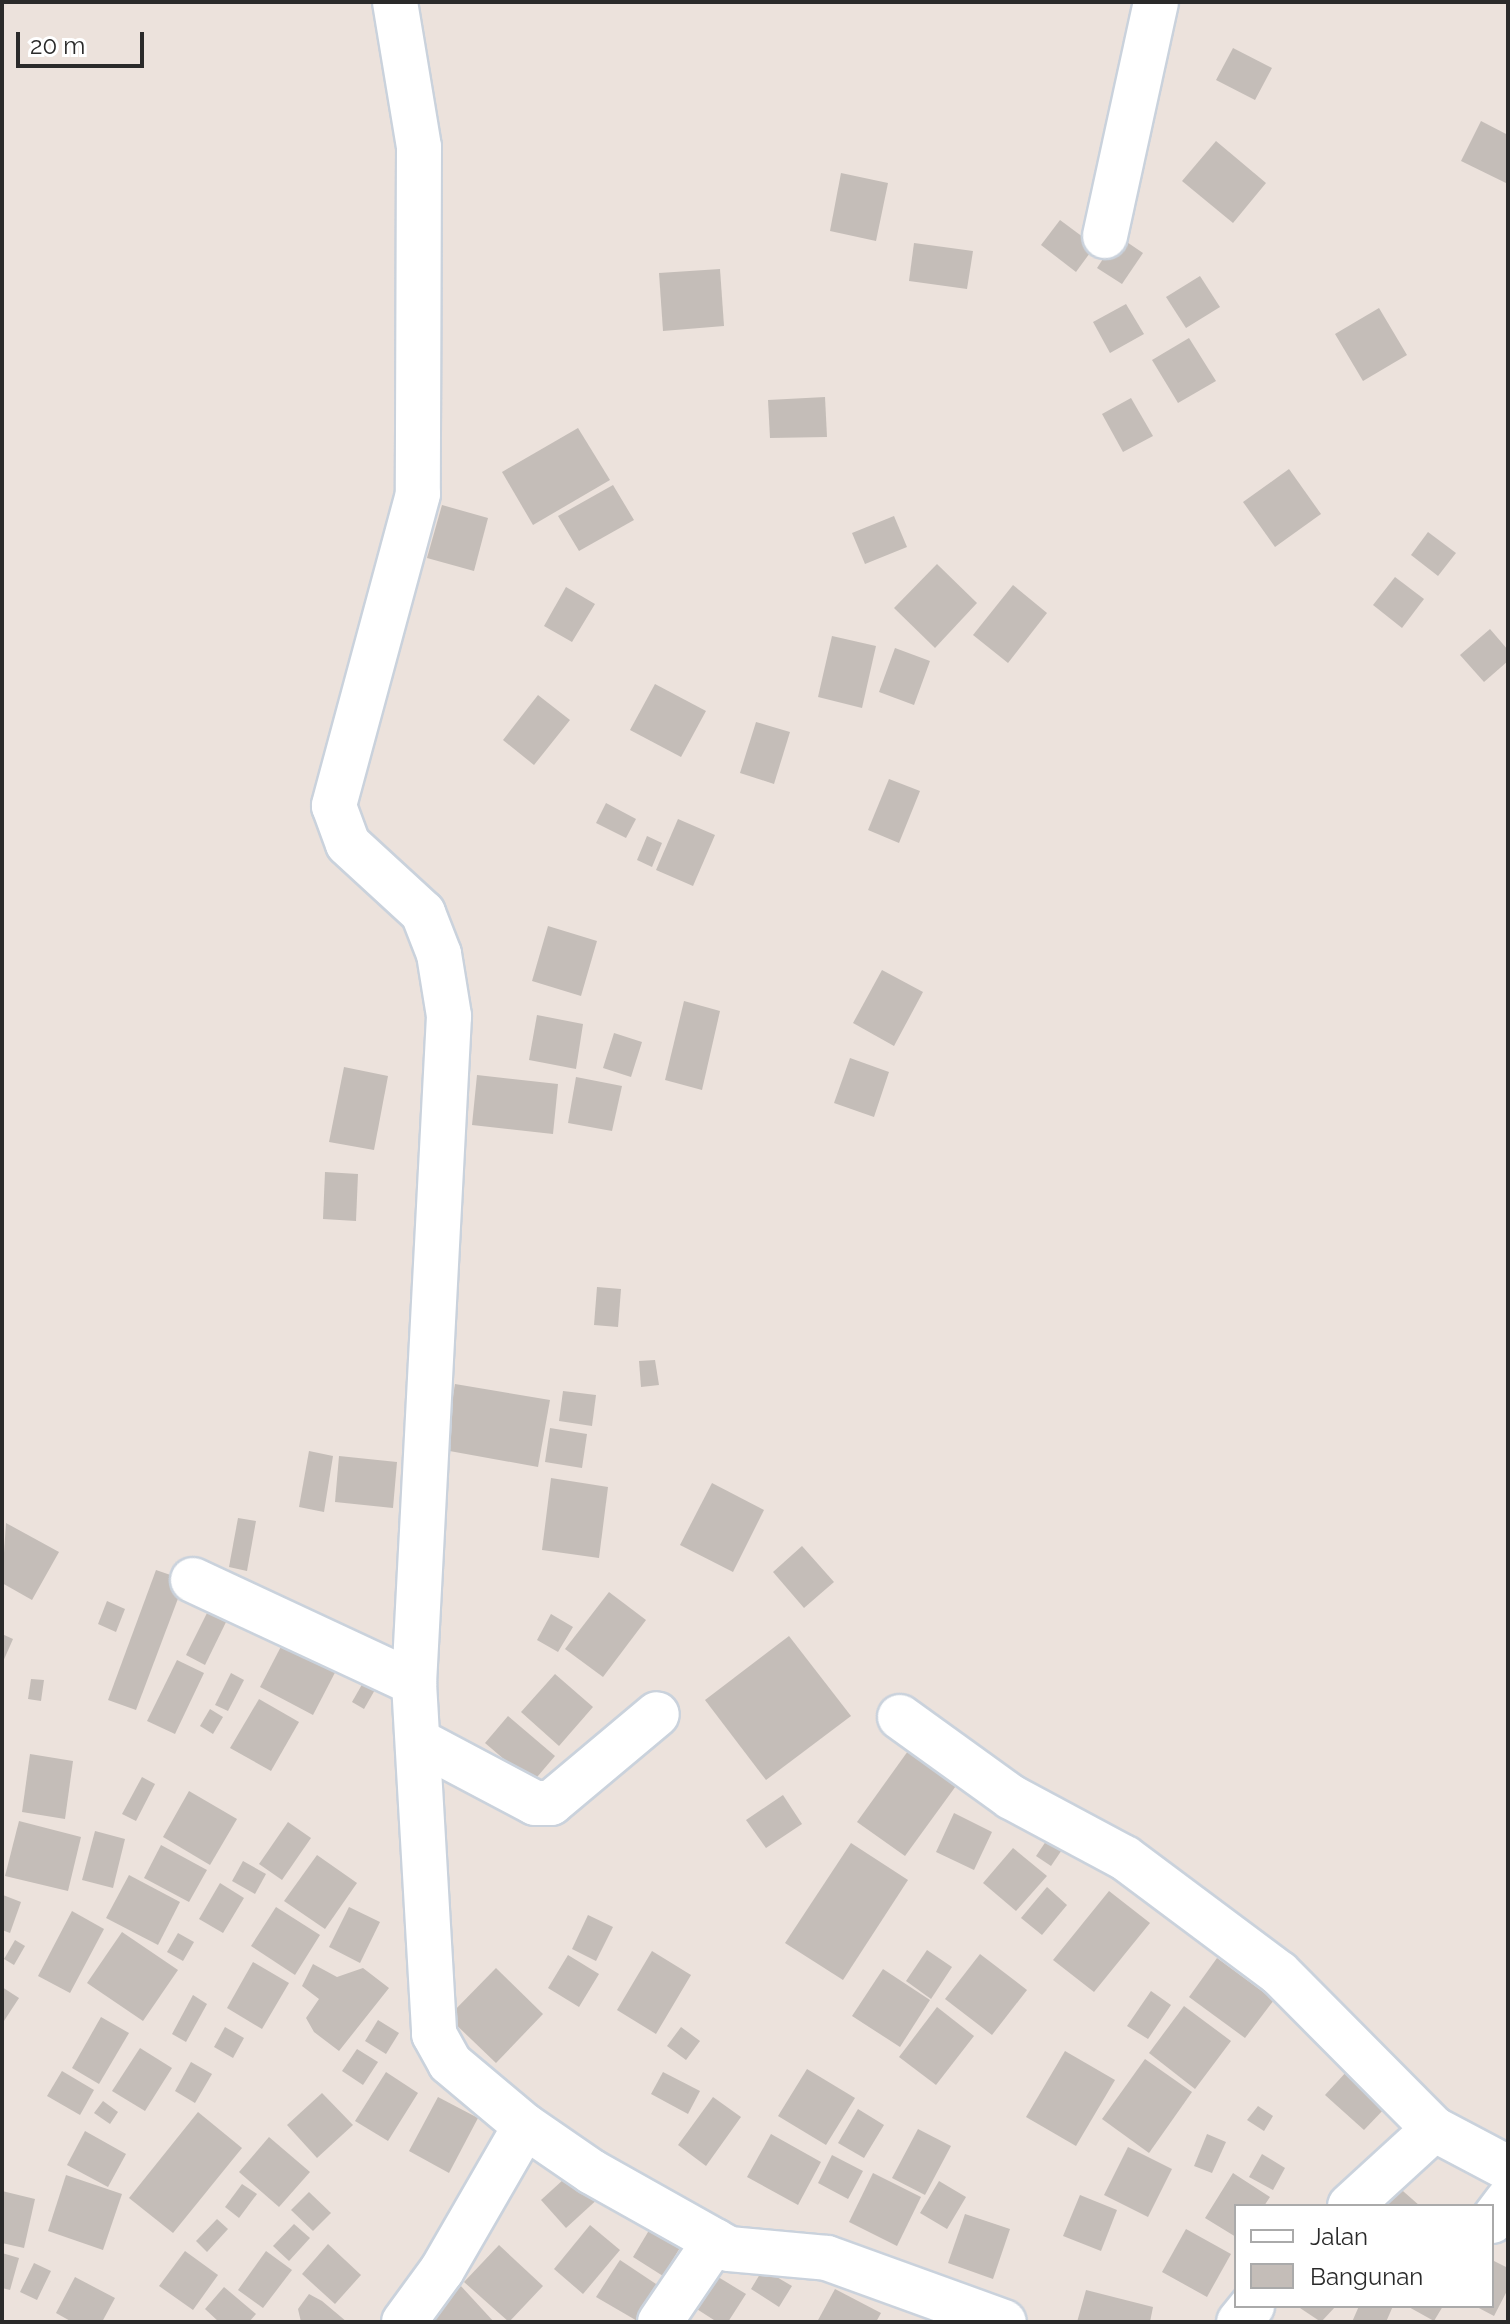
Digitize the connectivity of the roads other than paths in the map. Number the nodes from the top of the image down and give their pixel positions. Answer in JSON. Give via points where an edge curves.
{"nodes":[{"id":1,"x":395,"y":2,"type":"edge"},
{"id":2,"x":1156,"y":2,"type":"edge"},
{"id":3,"x":1105,"y":236,"type":"dead end"},
{"id":4,"x":193,"y":1580,"type":"dead end"},
{"id":5,"x":414,"y":1683,"type":"junction"},
{"id":6,"x":657,"y":1714,"type":"dead end"},
{"id":7,"x":900,"y":1717,"type":"dead end"},
{"id":8,"x":420,"y":1742,"type":"junction"},
{"id":9,"x":525,"y":2126,"type":"junction"},
{"id":10,"x":1434,"y":2129,"type":"junction"},
{"id":11,"x":1508,"y":2168,"type":"edge"},
{"id":12,"x":1508,"y":2200,"type":"edge"},
{"id":13,"x":1352,"y":2204,"type":"edge"},
{"id":14,"x":1494,"y":2218,"type":"edge"},
{"id":15,"x":715,"y":2241,"type":"junction"},
{"id":16,"x":404,"y":2322,"type":"edge"},
{"id":17,"x":660,"y":2322,"type":"edge"},
{"id":18,"x":1004,"y":2322,"type":"edge"}],
"edges":[{"from":1,"to":5,"type":"street","via":[[419,147],[418,494],[334,806],[348,844],[423,913],[439,954],[449,1016]]},
{"from":2,"to":3,"type":"street"},
{"from":4,"to":5,"type":"street"},
{"from":5,"to":8,"type":"street"},
{"from":6,"to":8,"type":"street","via":[[551,1803],[535,1803]]},
{"from":7,"to":10,"type":"street","via":[[1011,1797],[1125,1858],[1279,1973]]},
{"from":8,"to":9,"type":"street","via":[[434,2034],[450,2063]]},
{"from":9,"to":15,"type":"street","via":[[592,2172]]},
{"from":9,"to":16,"type":"street","via":[[442,2270]]},
{"from":10,"to":11,"type":"street"},
{"from":10,"to":13,"type":"street"},
{"from":12,"to":14,"type":"street"},
{"from":15,"to":17,"type":"street"},
{"from":15,"to":18,"type":"street","via":[[756,2255],[827,2258],[884,2283]]}]}
